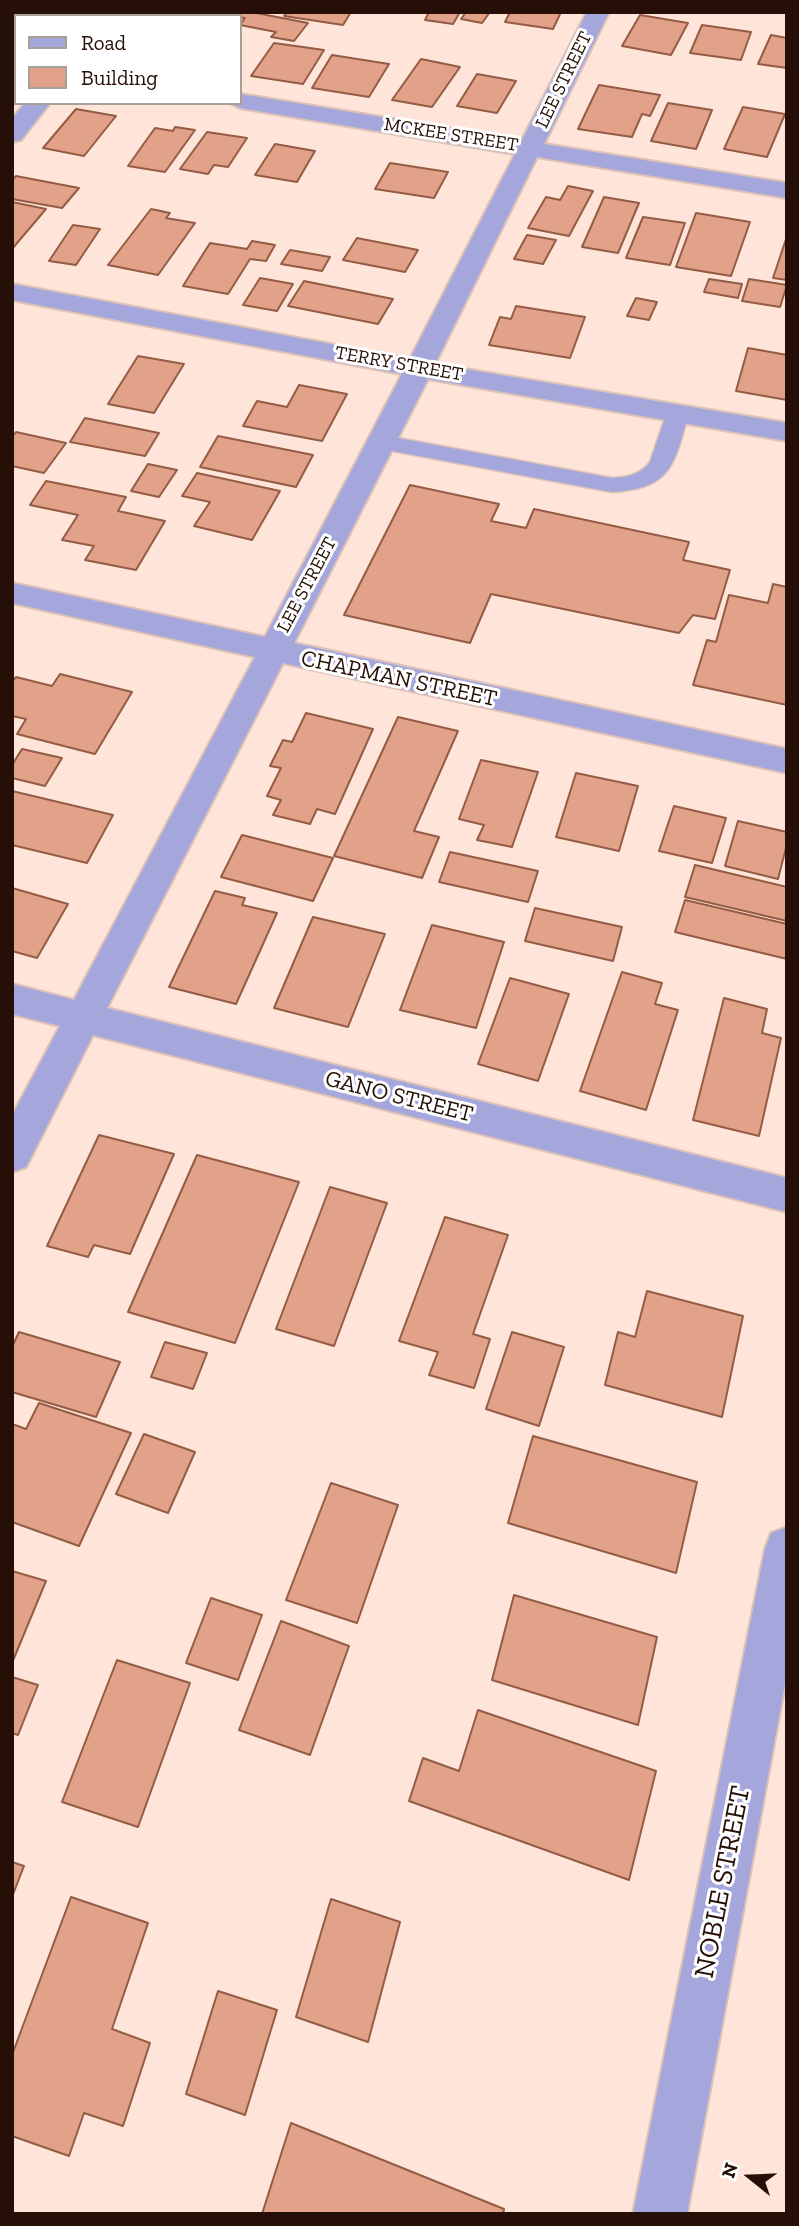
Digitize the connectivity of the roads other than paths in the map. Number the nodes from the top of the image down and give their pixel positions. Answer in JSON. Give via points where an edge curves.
{"nodes":[{"id":1,"x":598,"y":12,"type":"edge"},
{"id":2,"x":242,"y":101,"type":"edge"},
{"id":3,"x":36,"y":105,"type":"edge"},
{"id":4,"x":12,"y":135,"type":"edge"},
{"id":5,"x":530,"y":148,"type":"junction"},
{"id":6,"x":787,"y":191,"type":"edge"},
{"id":7,"x":12,"y":292,"type":"edge"},
{"id":8,"x":418,"y":369,"type":"junction"},
{"id":9,"x":678,"y":412,"type":"junction"},
{"id":10,"x":787,"y":432,"type":"edge"},
{"id":11,"x":382,"y":442,"type":"junction"},
{"id":12,"x":12,"y":593,"type":"edge"},
{"id":13,"x":273,"y":651,"type":"junction"},
{"id":14,"x":787,"y":761,"type":"edge"},
{"id":15,"x":12,"y":999,"type":"edge"},
{"id":16,"x":83,"y":1017,"type":"junction"},
{"id":17,"x":12,"y":1155,"type":"edge"},
{"id":18,"x":787,"y":1195,"type":"edge"},
{"id":19,"x":787,"y":1549,"type":"edge"},
{"id":20,"x":660,"y":2214,"type":"edge"}],
"edges":[{"from":1,"to":5,"type":"street","name":"LEE STREET"},
{"from":2,"to":5,"type":"street","name":"MCKEE STREET"},
{"from":3,"to":4,"type":"street"},
{"from":5,"to":6,"type":"street","name":"MCKEE STREET"},
{"from":5,"to":8,"type":"street","name":"LEE STREET"},
{"from":7,"to":8,"type":"street","name":"TERRY STREET"},
{"from":8,"to":9,"type":"street","name":"TERRY STREET"},
{"from":8,"to":11,"type":"street","name":"LEE STREET"},
{"from":9,"to":10,"type":"street","name":"TERRY STREET"},
{"from":9,"to":11,"type":"lane","via":[[660,466],[647,480],[633,485],[612,485]]},
{"from":11,"to":13,"type":"street","name":"LEE STREET"},
{"from":12,"to":13,"type":"street","name":"CHAPMAN STREET"},
{"from":13,"to":14,"type":"street","name":"CHAPMAN STREET"},
{"from":13,"to":16,"type":"street","name":"LEE STREET"},
{"from":15,"to":16,"type":"street","name":"GANO STREET"},
{"from":16,"to":17,"type":"street","name":"LEE STREET"},
{"from":16,"to":18,"type":"street","name":"GANO STREET"},
{"from":19,"to":20,"type":"street","name":"NOBLE STREET"}]}
